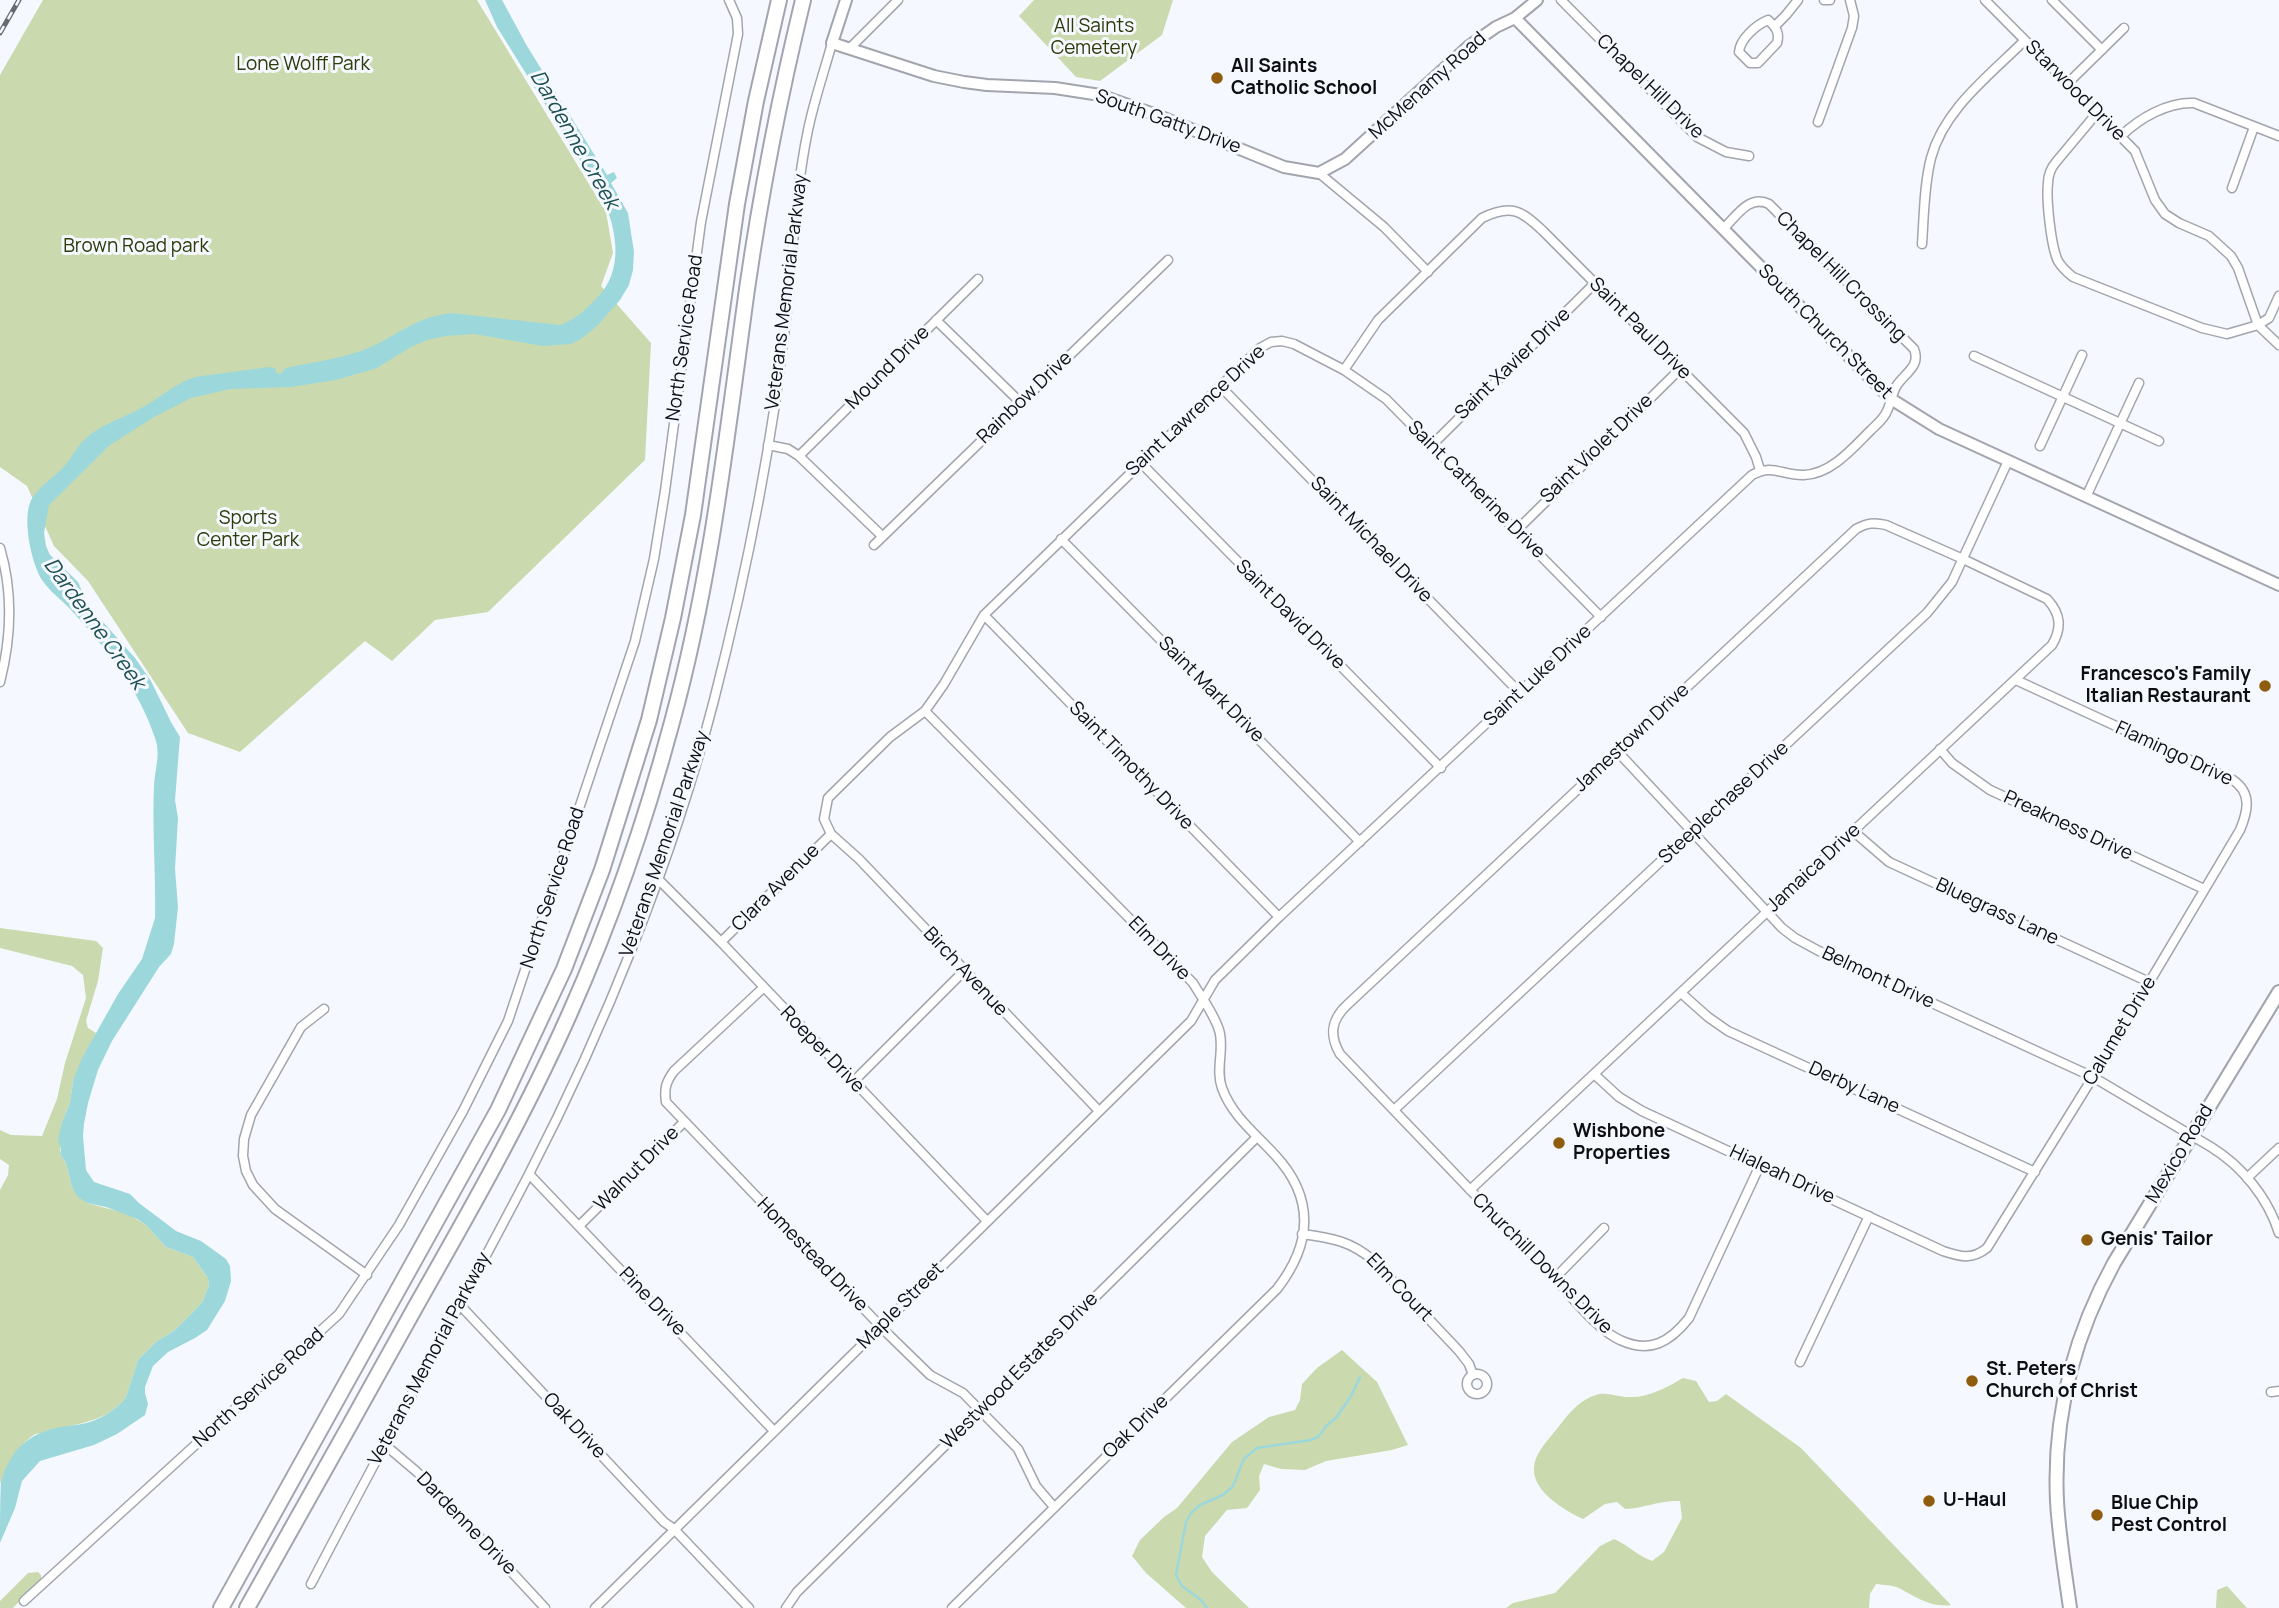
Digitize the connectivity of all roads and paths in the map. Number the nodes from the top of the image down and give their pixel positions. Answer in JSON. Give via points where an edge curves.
{"nodes":[{"id":1,"x":779,"y":0,"type":"edge"},
{"id":2,"x":803,"y":0,"type":"edge"},
{"id":3,"x":846,"y":0,"type":"edge"},
{"id":4,"x":898,"y":0,"type":"edge"},
{"id":5,"x":1537,"y":0,"type":"edge"},
{"id":6,"x":1561,"y":0,"type":"edge"},
{"id":7,"x":1798,"y":0,"type":"edge"},
{"id":8,"x":1850,"y":0,"type":"edge"},
{"id":9,"x":1985,"y":0,"type":"edge"},
{"id":10,"x":2052,"y":0,"type":"edge"},
{"id":11,"x":731,"y":3,"type":"edge"},
{"id":12,"x":1515,"y":19,"type":"junction"},
{"id":13,"x":1775,"y":26,"type":"junction"},
{"id":14,"x":2124,"y":28,"type":"dead end"},
{"id":15,"x":2024,"y":41,"type":"junction"},
{"id":16,"x":832,"y":43,"type":"junction"},
{"id":17,"x":849,"y":49,"type":"junction"},
{"id":18,"x":2102,"y":50,"type":"junction"},
{"id":19,"x":2068,"y":83,"type":"junction"},
{"id":20,"x":2097,"y":113,"type":"junction"},
{"id":21,"x":1818,"y":122,"type":"dead end"},
{"id":22,"x":2254,"y":127,"type":"junction"},
{"id":23,"x":2121,"y":136,"type":"junction"},
{"id":24,"x":2279,"y":136,"type":"edge"},
{"id":25,"x":1749,"y":156,"type":"dead end"},
{"id":26,"x":1319,"y":173,"type":"junction"},
{"id":27,"x":2232,"y":188,"type":"dead end"},
{"id":28,"x":1723,"y":229,"type":"junction"},
{"id":29,"x":1922,"y":244,"type":"dead end"},
{"id":30,"x":1168,"y":260,"type":"dead end"},
{"id":31,"x":1427,"y":272,"type":"junction"},
{"id":32,"x":978,"y":279,"type":"dead end"},
{"id":33,"x":1594,"y":284,"type":"junction"},
{"id":34,"x":2279,"y":296,"type":"edge"},
{"id":35,"x":936,"y":320,"type":"junction"},
{"id":36,"x":2258,"y":326,"type":"junction"},
{"id":37,"x":2279,"y":345,"type":"edge"},
{"id":38,"x":2082,"y":355,"type":"dead end"},
{"id":39,"x":1974,"y":356,"type":"dead end"},
{"id":40,"x":1680,"y":369,"type":"junction"},
{"id":41,"x":1344,"y":370,"type":"junction"},
{"id":42,"x":2138,"y":383,"type":"dead end"},
{"id":43,"x":1221,"y":387,"type":"junction"},
{"id":44,"x":2063,"y":397,"type":"junction"},
{"id":45,"x":1891,"y":399,"type":"junction"},
{"id":46,"x":1020,"y":402,"type":"junction"},
{"id":47,"x":2120,"y":423,"type":"junction"},
{"id":48,"x":2159,"y":441,"type":"dead end"},
{"id":49,"x":1432,"y":444,"type":"junction"},
{"id":50,"x":768,"y":445,"type":"junction"},
{"id":51,"x":2040,"y":446,"type":"dead end"},
{"id":52,"x":799,"y":456,"type":"junction"},
{"id":53,"x":2008,"y":461,"type":"junction"},
{"id":54,"x":1140,"y":462,"type":"junction"},
{"id":55,"x":1760,"y":470,"type":"junction"},
{"id":56,"x":2086,"y":497,"type":"junction"},
{"id":57,"x":1516,"y":531,"type":"junction"},
{"id":58,"x":882,"y":536,"type":"junction"},
{"id":59,"x":1061,"y":539,"type":"junction"},
{"id":60,"x":874,"y":545,"type":"dead end"},
{"id":61,"x":0,"y":548,"type":"edge"},
{"id":62,"x":1963,"y":559,"type":"junction"},
{"id":63,"x":2279,"y":585,"type":"edge"},
{"id":64,"x":984,"y":615,"type":"junction"},
{"id":65,"x":1601,"y":617,"type":"junction"},
{"id":66,"x":2016,"y":680,"type":"junction"},
{"id":67,"x":0,"y":682,"type":"edge"},
{"id":68,"x":1520,"y":693,"type":"junction"},
{"id":69,"x":925,"y":711,"type":"junction"},
{"id":70,"x":1940,"y":749,"type":"junction"},
{"id":71,"x":1617,"y":751,"type":"junction"},
{"id":72,"x":1441,"y":768,"type":"junction"},
{"id":73,"x":2248,"y":802,"type":"joint"},
{"id":74,"x":1853,"y":831,"type":"junction"},
{"id":75,"x":1693,"y":832,"type":"junction"},
{"id":76,"x":831,"y":834,"type":"junction"},
{"id":77,"x":1360,"y":842,"type":"junction"},
{"id":78,"x":658,"y":879,"type":"junction"},
{"id":79,"x":2204,"y":889,"type":"junction"},
{"id":80,"x":1768,"y":911,"type":"junction"},
{"id":81,"x":1279,"y":917,"type":"junction"},
{"id":82,"x":722,"y":942,"type":"junction"},
{"id":83,"x":964,"y":971,"type":"junction"},
{"id":84,"x":2149,"y":982,"type":"junction"},
{"id":85,"x":763,"y":988,"type":"junction"},
{"id":86,"x":2279,"y":992,"type":"edge"},
{"id":87,"x":1681,"y":993,"type":"junction"},
{"id":88,"x":1204,"y":1002,"type":"junction"},
{"id":89,"x":324,"y":1009,"type":"dead end"},
{"id":90,"x":1332,"y":1031,"type":"joint"},
{"id":91,"x":1594,"y":1074,"type":"junction"},
{"id":92,"x":2093,"y":1077,"type":"junction"},
{"id":93,"x":853,"y":1082,"type":"junction"},
{"id":94,"x":1394,"y":1110,"type":"junction"},
{"id":95,"x":1099,"y":1111,"type":"junction"},
{"id":96,"x":684,"y":1122,"type":"junction"},
{"id":97,"x":2191,"y":1135,"type":"junction"},
{"id":98,"x":1257,"y":1137,"type":"junction"},
{"id":99,"x":2279,"y":1148,"type":"edge"},
{"id":100,"x":1760,"y":1165,"type":"junction"},
{"id":101,"x":2035,"y":1171,"type":"junction"},
{"id":102,"x":529,"y":1174,"type":"junction"},
{"id":103,"x":2247,"y":1178,"type":"junction"},
{"id":104,"x":1470,"y":1190,"type":"junction"},
{"id":105,"x":1869,"y":1216,"type":"junction"},
{"id":106,"x":987,"y":1221,"type":"junction"},
{"id":107,"x":579,"y":1226,"type":"junction"},
{"id":108,"x":1604,"y":1228,"type":"dead end"},
{"id":109,"x":2279,"y":1233,"type":"edge"},
{"id":110,"x":1303,"y":1234,"type":"junction"},
{"id":111,"x":1979,"y":1254,"type":"joint"},
{"id":112,"x":367,"y":1275,"type":"junction"},
{"id":113,"x":1555,"y":1278,"type":"junction"},
{"id":114,"x":459,"y":1304,"type":"junction"},
{"id":115,"x":881,"y":1326,"type":"junction"},
{"id":116,"x":1800,"y":1362,"type":"dead end"},
{"id":117,"x":1473,"y":1375,"type":"dead end"},
{"id":118,"x":979,"y":1410,"type":"junction"},
{"id":119,"x":774,"y":1431,"type":"junction"},
{"id":120,"x":384,"y":1444,"type":"junction"},
{"id":121,"x":1054,"y":1507,"type":"junction"},
{"id":122,"x":674,"y":1529,"type":"junction"},
{"id":123,"x":312,"y":1584,"type":"dead end"},
{"id":124,"x":24,"y":1601,"type":"dead end"},
{"id":125,"x":221,"y":1608,"type":"edge"},
{"id":126,"x":247,"y":1608,"type":"edge"},
{"id":127,"x":545,"y":1608,"type":"edge"},
{"id":128,"x":595,"y":1608,"type":"edge"},
{"id":129,"x":749,"y":1608,"type":"edge"},
{"id":130,"x":786,"y":1608,"type":"edge"},
{"id":131,"x":952,"y":1608,"type":"edge"},
{"id":132,"x":2070,"y":1608,"type":"edge"}],
"edges":[{"from":1,"to":125,"type":"highway","via":[[733,230],[679,593],[649,720],[602,870],[564,969],[498,1110]]},
{"from":2,"to":126,"type":"highway","via":[[755,235],[717,513],[698,615],[673,719],[627,869],[584,979],[524,1110]]},
{"from":3,"to":16,"type":"street"},
{"from":4,"to":17,"type":"street"},
{"from":5,"to":12,"type":"street","name":"McMenamy Road"},
{"from":6,"to":25,"type":"street","name":"Chapel Hill Drive","via":[[1697,137],[1726,152]]},
{"from":7,"to":13,"type":"street"},
{"from":8,"to":21,"type":"street","via":[[1852,28]]},
{"from":9,"to":15,"type":"street","name":"Starwood Drive"},
{"from":10,"to":18,"type":"street"},
{"from":11,"to":112,"type":"street","name":"North Service Road","via":[[738,34],[701,222],[665,491],[635,642],[508,1021],[400,1225]]},
{"from":12,"to":26,"type":"street","name":"McMenamy Road","via":[[1469,46],[1352,153]]},
{"from":12,"to":28,"type":"street","name":"South Church Street"},
{"from":13,"to":13,"type":"street","via":[[1768,20],[1758,24],[1739,46],[1745,60],[1758,63],[1775,47]]},
{"from":14,"to":18,"type":"street"},
{"from":15,"to":19,"type":"street","name":"Starwood Drive"},
{"from":15,"to":29,"type":"street","via":[[1968,97],[1940,134],[1930,160]]},
{"from":16,"to":17,"type":"street","name":"South Gatty Drive"},
{"from":16,"to":50,"type":"street","name":"Veterans Memorial Parkway","via":[[808,129],[799,184]]},
{"from":17,"to":26,"type":"street","name":"South Gatty Drive","via":[[964,82],[1100,95],[1284,167]]},
{"from":18,"to":19,"type":"street"},
{"from":19,"to":20,"type":"street","name":"Starwood Drive"},
{"from":20,"to":23,"type":"street","name":"Starwood Drive"},
{"from":20,"to":36,"type":"street","via":[[2056,162],[2048,181],[2059,262],[2073,277],[2202,328],[2227,334]]},
{"from":22,"to":23,"type":"street","via":[[2194,103],[2180,102],[2134,124]]},
{"from":22,"to":24,"type":"street"},
{"from":22,"to":27,"type":"street"},
{"from":23,"to":36,"type":"street","name":"Starwood Drive","via":[[2135,151],[2165,214],[2209,236],[2231,256]]},
{"from":26,"to":31,"type":"street","name":"South Gatty Drive","via":[[1384,227]]},
{"from":28,"to":45,"type":"street","name":"South Church Street"},
{"from":28,"to":45,"type":"street","name":"Chapel Hill Crossing","via":[[1751,202],[1769,204],[1914,349],[1914,365]]},
{"from":30,"to":46,"type":"street","name":"Rainbow Drive"},
{"from":31,"to":33,"type":"street","name":"Saint Paul Drive","via":[[1482,218],[1500,210],[1515,211],[1527,216]]},
{"from":31,"to":41,"type":"street","via":[[1378,320]]},
{"from":32,"to":35,"type":"street","name":"Mound Drive"},
{"from":33,"to":40,"type":"street","name":"Saint Paul Drive"},
{"from":33,"to":49,"type":"street","name":"Saint Xavier Drive"},
{"from":34,"to":36,"type":"street","via":[[2269,318]]},
{"from":35,"to":46,"type":"street"},
{"from":35,"to":52,"type":"street","name":"Mound Drive"},
{"from":36,"to":37,"type":"street","name":"Starwood Drive"},
{"from":38,"to":44,"type":"street"},
{"from":39,"to":44,"type":"street"},
{"from":40,"to":55,"type":"street","name":"Saint Paul Drive","via":[[1744,433]]},
{"from":40,"to":57,"type":"street","name":"Saint Violet Drive"},
{"from":41,"to":43,"type":"street","name":"Saint Lawrence Drive","via":[[1294,344],[1271,342]]},
{"from":41,"to":49,"type":"street","name":"Saint Catherine Drive","via":[[1386,399]]},
{"from":42,"to":47,"type":"street"},
{"from":43,"to":54,"type":"street","name":"Saint Lawrence Drive"},
{"from":43,"to":68,"type":"street","name":"Saint Michael Drive"},
{"from":44,"to":47,"type":"street"},
{"from":44,"to":51,"type":"street"},
{"from":45,"to":53,"type":"street","name":"South Church Street","via":[[1939,429]]},
{"from":45,"to":55,"type":"street","via":[[1881,419],[1832,466],[1803,475]]},
{"from":46,"to":58,"type":"street","name":"Rainbow Drive"},
{"from":47,"to":48,"type":"street"},
{"from":47,"to":56,"type":"street"},
{"from":49,"to":57,"type":"street","name":"Saint Catherine Drive"},
{"from":50,"to":52,"type":"street"},
{"from":50,"to":78,"type":"street","name":"Veterans Memorial Parkway","via":[[713,702]]},
{"from":52,"to":58,"type":"street"},
{"from":53,"to":56,"type":"street","name":"South Church Street"},
{"from":53,"to":62,"type":"street","name":"Steeplechase Drive"},
{"from":54,"to":59,"type":"street","name":"Saint Lawrence Drive"},
{"from":54,"to":72,"type":"street","name":"Saint David Drive"},
{"from":55,"to":65,"type":"street","name":"Saint Luke Drive"},
{"from":56,"to":63,"type":"street","name":"South Church Street"},
{"from":57,"to":65,"type":"street","name":"Saint Catherine Drive"},
{"from":58,"to":60,"type":"street","name":"Rainbow Drive"},
{"from":59,"to":64,"type":"street","name":"Saint Lawrence Drive"},
{"from":59,"to":77,"type":"street","name":"Saint Mark Drive"},
{"from":61,"to":67,"type":"street","via":[[9,611]]},
{"from":62,"to":66,"type":"street","name":"Jamaica Drive","via":[[2036,593],[2056,609],[2057,638]]},
{"from":62,"to":71,"type":"street","name":"Jamestown Drive","via":[[1886,525],[1865,524]]},
{"from":62,"to":75,"type":"street","name":"Steeplechase Drive","via":[[1952,582],[1927,613]]},
{"from":64,"to":69,"type":"street","name":"Saint Lawrence Drive"},
{"from":64,"to":81,"type":"street","name":"Saint Timothy Drive"},
{"from":65,"to":68,"type":"street","name":"Saint Luke Drive"},
{"from":66,"to":70,"type":"street","name":"Jamaica Drive"},
{"from":66,"to":73,"type":"street","name":"Flamingo Drive","via":[[2233,780]]},
{"from":68,"to":72,"type":"street","name":"Saint Luke Drive"},
{"from":69,"to":76,"type":"street","name":"Clara Avenue","via":[[890,737],[828,798],[824,819]]},
{"from":69,"to":88,"type":"street","name":"Elm Drive","via":[[1193,983]]},
{"from":70,"to":74,"type":"street","name":"Jamaica Drive"},
{"from":70,"to":79,"type":"street","name":"Preakness Drive","via":[[1990,790]]},
{"from":71,"to":75,"type":"street","name":"Belmont Drive"},
{"from":71,"to":90,"type":"street","name":"Jamestown Drive","via":[[1337,1014]]},
{"from":72,"to":77,"type":"street","name":"Saint Luke Drive"},
{"from":73,"to":79,"type":"street","name":"Calumet Drive","via":[[2240,830]]},
{"from":74,"to":80,"type":"street","name":"Jamaica Drive"},
{"from":74,"to":84,"type":"street","name":"Bluegrass Lane","via":[[1889,862]]},
{"from":75,"to":80,"type":"street","name":"Belmont Drive"},
{"from":75,"to":94,"type":"street","name":"Steeplechase Drive"},
{"from":76,"to":82,"type":"street","name":"Clara Avenue"},
{"from":76,"to":83,"type":"street","name":"Birch Avenue"},
{"from":77,"to":81,"type":"street","name":"Saint Luke Drive"},
{"from":78,"to":82,"type":"street","name":"Roeper Drive"},
{"from":78,"to":102,"type":"street","name":"Veterans Memorial Parkway","via":[[610,999]]},
{"from":79,"to":84,"type":"street","name":"Calumet Drive"},
{"from":80,"to":87,"type":"street","name":"Jamaica Drive"},
{"from":80,"to":92,"type":"street","name":"Belmont Drive","via":[[1795,938],[1819,951]]},
{"from":81,"to":88,"type":"street","name":"Saint Luke Drive","via":[[1215,980]]},
{"from":82,"to":85,"type":"street","name":"Roeper Drive"},
{"from":83,"to":93,"type":"street"},
{"from":83,"to":95,"type":"street","name":"Birch Avenue"},
{"from":84,"to":92,"type":"street","name":"Calumet Drive"},
{"from":85,"to":93,"type":"street","name":"Roeper Drive"},
{"from":85,"to":96,"type":"street","name":"Walnut Drive","via":[[667,1081],[666,1102]]},
{"from":86,"to":97,"type":"main road","name":"Mexico Road"},
{"from":87,"to":91,"type":"street","name":"Jamaica Drive"},
{"from":87,"to":101,"type":"street","name":"Derby Lane","via":[[1728,1031]]},
{"from":88,"to":95,"type":"street","name":"Maple Street","via":[[1191,1021]]},
{"from":88,"to":98,"type":"street","name":"Elm Drive","via":[[1220,1031],[1222,1088]]},
{"from":89,"to":112,"type":"street","via":[[300,1027],[251,1115],[243,1156],[246,1171],[275,1209]]},
{"from":90,"to":94,"type":"street","name":"Churchill Downs Drive","via":[[1340,1054]]},
{"from":91,"to":100,"type":"street","name":"Hialeah Drive","via":[[1643,1111]]},
{"from":91,"to":104,"type":"street","name":"Jamaica Drive"},
{"from":92,"to":97,"type":"street","name":"Belmont Drive"},
{"from":92,"to":101,"type":"street","name":"Calumet Drive"},
{"from":93,"to":106,"type":"street","name":"Roeper Drive"},
{"from":94,"to":104,"type":"street","name":"Churchill Downs Drive"},
{"from":95,"to":106,"type":"street","name":"Maple Street"},
{"from":96,"to":107,"type":"street","name":"Walnut Drive"},
{"from":96,"to":115,"type":"street","name":"Homestead Drive"},
{"from":97,"to":103,"type":"street","name":"Belmont Drive","via":[[2224,1155]]},
{"from":97,"to":132,"type":"main road","name":"Mexico Road","via":[[2103,1284],[2072,1366],[2057,1476]]},
{"from":98,"to":110,"type":"street","name":"Elm Drive","via":[[1289,1172],[1302,1199]]},
{"from":98,"to":118,"type":"street","name":"Westwood Estates Drive"},
{"from":99,"to":103,"type":"street"},
{"from":100,"to":105,"type":"street","name":"Hialeah Drive"},
{"from":100,"to":113,"type":"street","name":"Churchill Downs Drive","via":[[1689,1318],[1670,1338],[1648,1346],[1620,1340],[1607,1333]]},
{"from":101,"to":111,"type":"street","name":"Calumet Drive","via":[[1994,1240]]},
{"from":102,"to":107,"type":"street","name":"Pine Drive"},
{"from":102,"to":114,"type":"street","name":"Veterans Memorial Parkway"},
{"from":103,"to":109,"type":"street","name":"Belmont Drive"},
{"from":104,"to":113,"type":"street","name":"Churchill Downs Drive"},
{"from":105,"to":111,"type":"street","name":"Hialeah Drive","via":[[1954,1255],[1968,1258]]},
{"from":105,"to":116,"type":"street"},
{"from":106,"to":115,"type":"street","name":"Maple Street"},
{"from":107,"to":119,"type":"street","name":"Pine Drive"},
{"from":108,"to":113,"type":"street"},
{"from":110,"to":117,"type":"street","name":"Elm Court","via":[[1362,1250],[1459,1351]]},
{"from":110,"to":121,"type":"street","name":"Oak Drive","via":[[1296,1259],[1277,1289]]},
{"from":112,"to":124,"type":"street","name":"North Service Road","via":[[328,1325]]},
{"from":114,"to":120,"type":"street","name":"Veterans Memorial Parkway"},
{"from":114,"to":122,"type":"street","name":"Oak Drive"},
{"from":115,"to":118,"type":"street","name":"Homestead Drive","via":[[930,1375],[963,1394]]},
{"from":115,"to":119,"type":"street","name":"Maple Street"},
{"from":118,"to":121,"type":"street","name":"Homestead Drive","via":[[1018,1449]]},
{"from":118,"to":130,"type":"street","name":"Westwood Estates Drive"},
{"from":119,"to":122,"type":"street","name":"Maple Street"},
{"from":120,"to":123,"type":"street","name":"Veterans Memorial Parkway"},
{"from":120,"to":127,"type":"street","name":"Dardenne Drive","via":[[457,1513]]},
{"from":121,"to":131,"type":"street","name":"Oak Drive"},
{"from":122,"to":128,"type":"street","name":"Maple Street"},
{"from":122,"to":129,"type":"street","name":"Oak Drive"}]}
